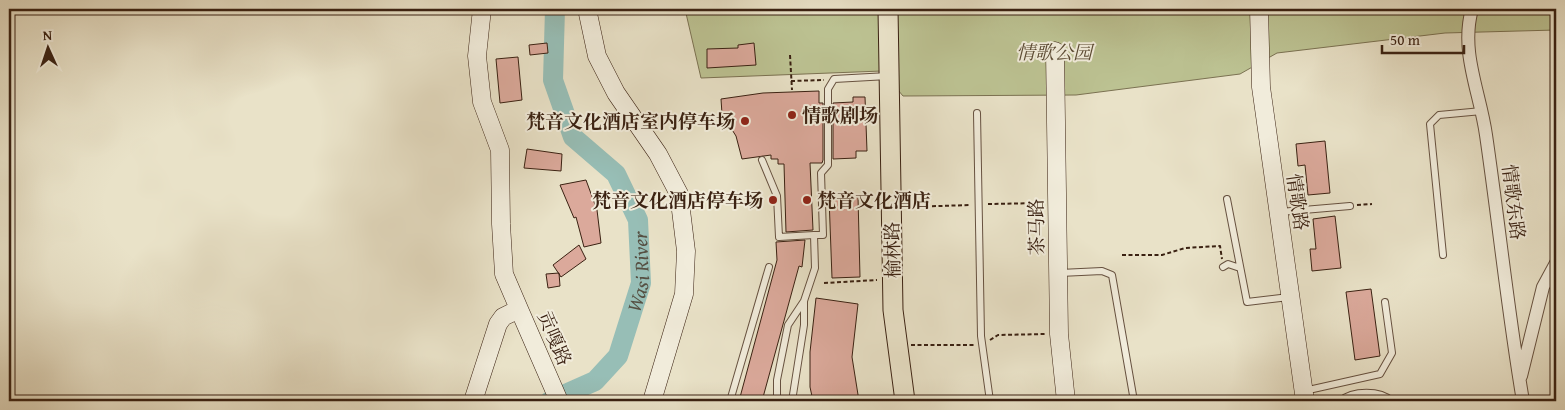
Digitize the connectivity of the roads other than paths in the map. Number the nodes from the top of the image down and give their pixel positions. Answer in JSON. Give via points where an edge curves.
{"nodes":[{"id":1,"x":482,"y":9,"type":"edge"},
{"id":2,"x":587,"y":9,"type":"edge"},
{"id":3,"x":888,"y":9,"type":"edge"},
{"id":4,"x":1259,"y":9,"type":"edge"},
{"id":5,"x":1472,"y":9,"type":"edge"},
{"id":6,"x":1055,"y":51,"type":"dead end"},
{"id":7,"x":889,"y":76,"type":"junction"},
{"id":8,"x":1482,"y":112,"type":"junction"},
{"id":9,"x":976,"y":113,"type":"dead end"},
{"id":10,"x":762,"y":160,"type":"dead end"},
{"id":11,"x":1227,"y":198,"type":"dead end"},
{"id":12,"x":1350,"y":206,"type":"road end"},
{"id":13,"x":1278,"y":212,"type":"junction"},
{"id":14,"x":814,"y":235,"type":"junction"},
{"id":15,"x":1443,"y":255,"type":"dead end"},
{"id":16,"x":1556,"y":263,"type":"edge"},
{"id":17,"x":769,"y":267,"type":"dead end"},
{"id":18,"x":1222,"y":267,"type":"road end"},
{"id":19,"x":1240,"y":268,"type":"junction"},
{"id":20,"x":1058,"y":273,"type":"junction"},
{"id":21,"x":1290,"y":297,"type":"junction"},
{"id":22,"x":804,"y":301,"type":"junction"},
{"id":23,"x":1384,"y":302,"type":"dead end"},
{"id":24,"x":522,"y":317,"type":"junction"},
{"id":25,"x":1520,"y":381,"type":"junction"},
{"id":26,"x":1304,"y":396,"type":"edge"},
{"id":27,"x":473,"y":401,"type":"edge"},
{"id":28,"x":559,"y":401,"type":"edge"},
{"id":29,"x":652,"y":401,"type":"edge"},
{"id":30,"x":730,"y":401,"type":"edge"},
{"id":31,"x":777,"y":401,"type":"edge"},
{"id":32,"x":792,"y":401,"type":"edge"},
{"id":33,"x":905,"y":401,"type":"edge"},
{"id":34,"x":990,"y":401,"type":"edge"},
{"id":35,"x":1066,"y":401,"type":"edge"},
{"id":36,"x":1134,"y":401,"type":"edge"},
{"id":37,"x":1340,"y":401,"type":"edge"},
{"id":38,"x":1392,"y":401,"type":"edge"},
{"id":39,"x":1523,"y":401,"type":"edge"}],
"edges":[{"from":1,"to":24,"type":"street","via":[[477,56],[482,102],[500,150],[504,274]]},
{"from":2,"to":29,"type":"street","via":[[597,56],[616,93],[658,154],[679,194],[686,251],[684,294]]},
{"from":3,"to":7,"type":"main road","name":"榆林路"},
{"from":4,"to":13,"type":"street","name":"情歌路","via":[[1261,87]]},
{"from":5,"to":8,"type":"street","name":"情歌东路","via":[[1467,52]]},
{"from":6,"to":20,"type":"street","name":"茶马路"},
{"from":7,"to":14,"type":"lane","via":[[834,79],[828,90],[828,165],[821,173],[823,235]]},
{"from":7,"to":33,"type":"main road","name":"榆林路","via":[[892,280],[896,345]]},
{"from":8,"to":15,"type":"lane","via":[[1439,115],[1430,124]]},
{"from":8,"to":25,"type":"street","name":"情歌东路"},
{"from":9,"to":34,"type":"lane","via":[[981,336]]},
{"from":10,"to":14,"type":"lane","via":[[777,196],[779,237]]},
{"from":11,"to":19,"type":"lane"},
{"from":12,"to":13,"type":"lane"},
{"from":13,"to":21,"type":"street","name":"情歌路"},
{"from":14,"to":22,"type":"lane","via":[[815,268]]},
{"from":16,"to":25,"type":"street","via":[[1543,288]]},
{"from":17,"to":30,"type":"lane"},
{"from":18,"to":19,"type":"lane","via":[[1228,264]]},
{"from":19,"to":21,"type":"lane","via":[[1247,302]]},
{"from":20,"to":35,"type":"street","name":"茶马路","via":[[1059,334]]},
{"from":20,"to":36,"type":"lane","via":[[1102,271],[1112,275]]},
{"from":21,"to":26,"type":"street","name":"情歌路"},
{"from":22,"to":31,"type":"lane","via":[[788,325],[777,380]]},
{"from":22,"to":32,"type":"lane","via":[[804,325]]},
{"from":23,"to":26,"type":"lane","via":[[1392,353],[1380,374]]},
{"from":24,"to":27,"type":"street","name":"贡嘎路","via":[[503,317],[498,324]]},
{"from":24,"to":28,"type":"street","name":"贡嘎路"},
{"from":25,"to":39,"type":"street","name":"情歌东路"},
{"from":37,"to":38,"type":"lane","via":[[1349,396],[1372,393]]}]}
